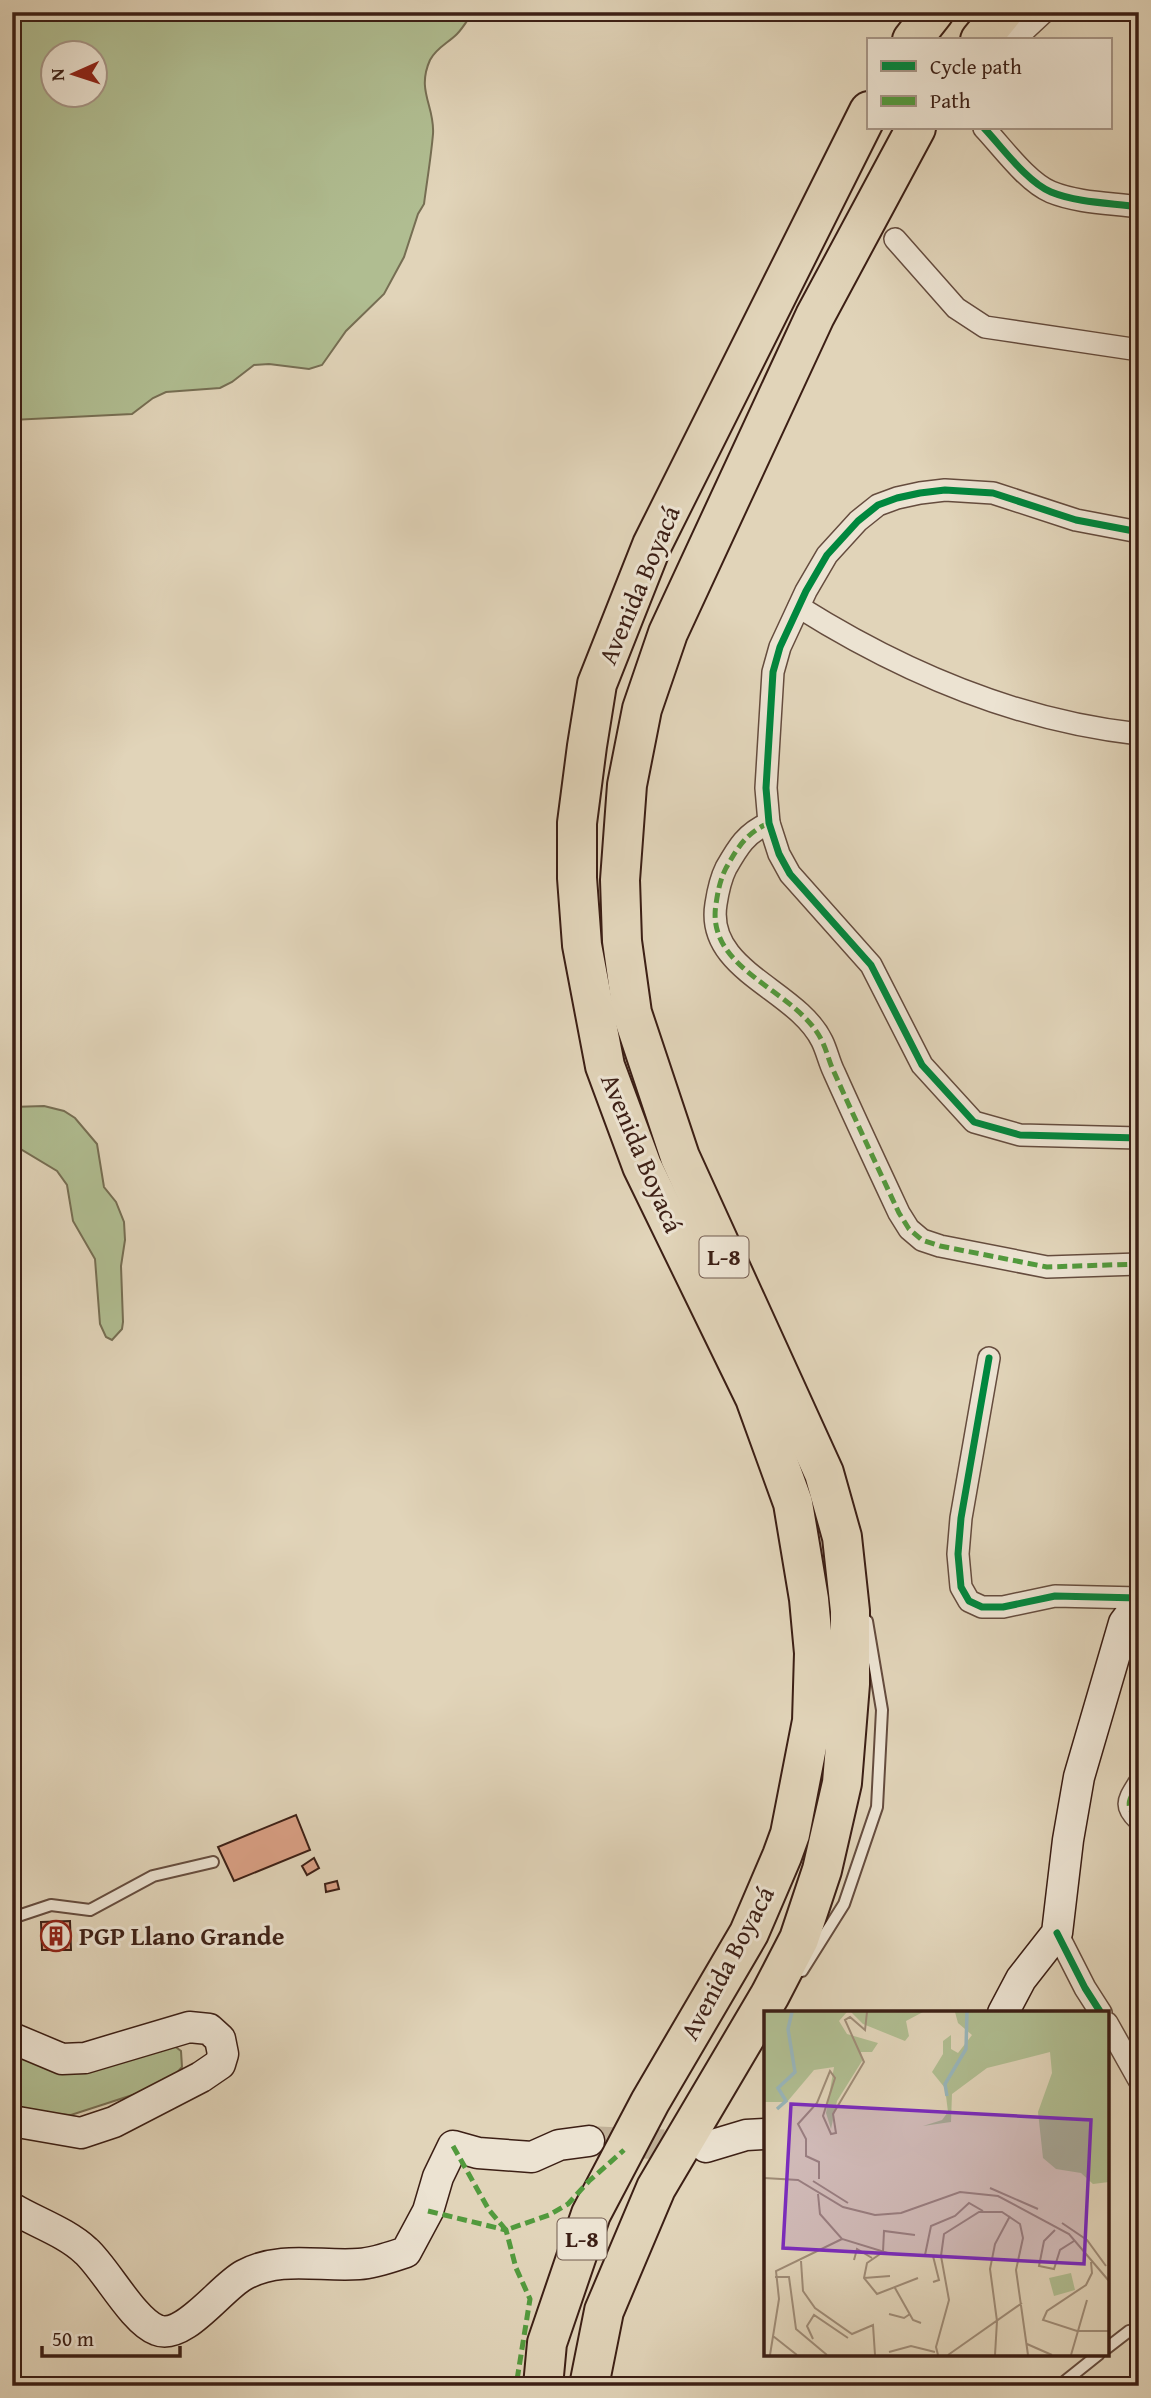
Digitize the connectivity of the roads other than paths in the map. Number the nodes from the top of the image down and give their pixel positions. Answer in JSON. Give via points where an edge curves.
{"nodes":[{"id":1,"x":934,"y":12,"type":"edge"},
{"id":2,"x":1003,"y":12,"type":"edge"},
{"id":3,"x":1044,"y":12,"type":"edge"},
{"id":4,"x":914,"y":38,"type":"edge"},
{"id":5,"x":982,"y":38,"type":"edge"},
{"id":6,"x":1016,"y":38,"type":"edge"},
{"id":7,"x":867,"y":115,"type":"edge"},
{"id":8,"x":915,"y":130,"type":"edge"},
{"id":9,"x":986,"y":130,"type":"edge"},
{"id":10,"x":1139,"y":207,"type":"edge"},
{"id":11,"x":895,"y":239,"type":"dead end"},
{"id":12,"x":1139,"y":350,"type":"edge"},
{"id":13,"x":1139,"y":532,"type":"edge"},
{"id":14,"x":799,"y":607,"type":"junction"},
{"id":15,"x":1139,"y":734,"type":"edge"},
{"id":16,"x":769,"y":823,"type":"junction"},
{"id":17,"x":1139,"y":1138,"type":"edge"},
{"id":18,"x":1139,"y":1264,"type":"edge"},
{"id":19,"x":989,"y":1358,"type":"dead end"},
{"id":20,"x":842,"y":1537,"type":"junction"},
{"id":21,"x":859,"y":1588,"type":"dead end"},
{"id":22,"x":1139,"y":1600,"type":"edge"},
{"id":23,"x":864,"y":1609,"type":"dead end"},
{"id":24,"x":1139,"y":1783,"type":"edge"},
{"id":25,"x":1139,"y":1820,"type":"edge"},
{"id":26,"x":213,"y":1862,"type":"dead end"},
{"id":27,"x":12,"y":1918,"type":"edge"},
{"id":28,"x":1057,"y":1933,"type":"junction"},
{"id":29,"x":796,"y":1977,"type":"dead end"},
{"id":30,"x":786,"y":1986,"type":"dead end"},
{"id":31,"x":1004,"y":2011,"type":"edge"},
{"id":32,"x":1100,"y":2011,"type":"edge"},
{"id":33,"x":758,"y":2015,"type":"junction"},
{"id":34,"x":1109,"y":2027,"type":"edge"},
{"id":35,"x":12,"y":2038,"type":"edge"},
{"id":36,"x":1139,"y":2080,"type":"edge"},
{"id":37,"x":12,"y":2121,"type":"edge"},
{"id":38,"x":764,"y":2134,"type":"edge"},
{"id":39,"x":589,"y":2141,"type":"tunnel mouth"},
{"id":40,"x":706,"y":2147,"type":"tunnel mouth"},
{"id":41,"x":12,"y":2208,"type":"edge"},
{"id":42,"x":1139,"y":2329,"type":"edge"},
{"id":43,"x":1109,"y":2346,"type":"edge"},
{"id":44,"x":1096,"y":2356,"type":"edge"},
{"id":45,"x":543,"y":2386,"type":"edge"},
{"id":46,"x":589,"y":2386,"type":"edge"},
{"id":47,"x":1059,"y":2386,"type":"edge"}],
"edges":[{"from":1,"to":4,"type":"highway"},
{"from":2,"to":5,"type":"highway"},
{"from":3,"to":6,"type":"street"},
{"from":7,"to":45,"type":"highway","name":"Avenida Boyacá","number":"L-8","via":[[652,545],[597,684],[587,746],[577,823],[577,878],[582,945],[605,1066],[642,1166],[755,1398],[793,1503],[814,1653],[812,1721],[782,1856],[749,1933],[591,2214],[547,2343]]},
{"from":8,"to":20,"type":"highway","name":"Avenida Boyacá","number":"L-8","via":[[815,316],[668,633],[642,709],[627,785],[620,880],[632,1013],[656,1086],[708,1222],[824,1473]]},
{"from":9,"to":10,"type":"street","via":[[1050,192]]},
{"from":11,"to":12,"type":"street","via":[[956,308],[985,327]]},
{"from":13,"to":14,"type":"street","via":[[1076,520],[993,493],[945,490],[897,498],[878,505],[844,535],[827,555]]},
{"from":14,"to":15,"type":"street","via":[[930,676],[1032,715]]},
{"from":14,"to":16,"type":"street","via":[[774,672],[766,788]]},
{"from":16,"to":17,"type":"street","via":[[790,874],[871,965],[922,1065],[974,1122],[1020,1135]]},
{"from":16,"to":18,"type":"street","via":[[752,830],[721,878],[716,934],[727,953],[797,1011],[822,1040],[909,1229],[940,1246],[1028,1264]]},
{"from":19,"to":22,"type":"street","via":[[961,1517],[961,1587],[969,1601],[982,1607],[1003,1607],[1055,1596]]},
{"from":20,"to":21,"type":"lane"},
{"from":20,"to":33,"type":"highway","name":"Avenida Boyacá","number":"L-8","via":[[850,1611],[850,1684],[842,1783],[822,1870],[799,1939]]},
{"from":22,"to":28,"type":"main road","via":[[1124,1623],[1079,1777]]},
{"from":23,"to":29,"type":"lane","via":[[882,1710],[877,1807],[844,1903]]},
{"from":24,"to":25,"type":"street","via":[[1128,1802]]},
{"from":26,"to":27,"type":"lane","via":[[153,1877],[90,1910],[51,1905]]},
{"from":28,"to":31,"type":"main road","via":[[1021,1979]]},
{"from":28,"to":32,"type":"street"},
{"from":30,"to":33,"type":"lane"},
{"from":33,"to":46,"type":"highway","name":"Avenida Boyacá","number":"L-8","via":[[656,2188],[604,2311]]},
{"from":34,"to":36,"type":"street"},
{"from":35,"to":37,"type":"main road","via":[[62,2059],[85,2058],[189,2027],[209,2029],[220,2039],[223,2054],[220,2064],[201,2077],[114,2122],[81,2133]]},
{"from":38,"to":40,"type":"main road"},
{"from":39,"to":41,"type":"main road","via":[[559,2145],[532,2157],[453,2146],[406,2252],[360,2264],[275,2264],[243,2275],[192,2320],[167,2331],[145,2322],[86,2250]]},
{"from":42,"to":43,"type":"lane"},
{"from":44,"to":47,"type":"lane"}]}
